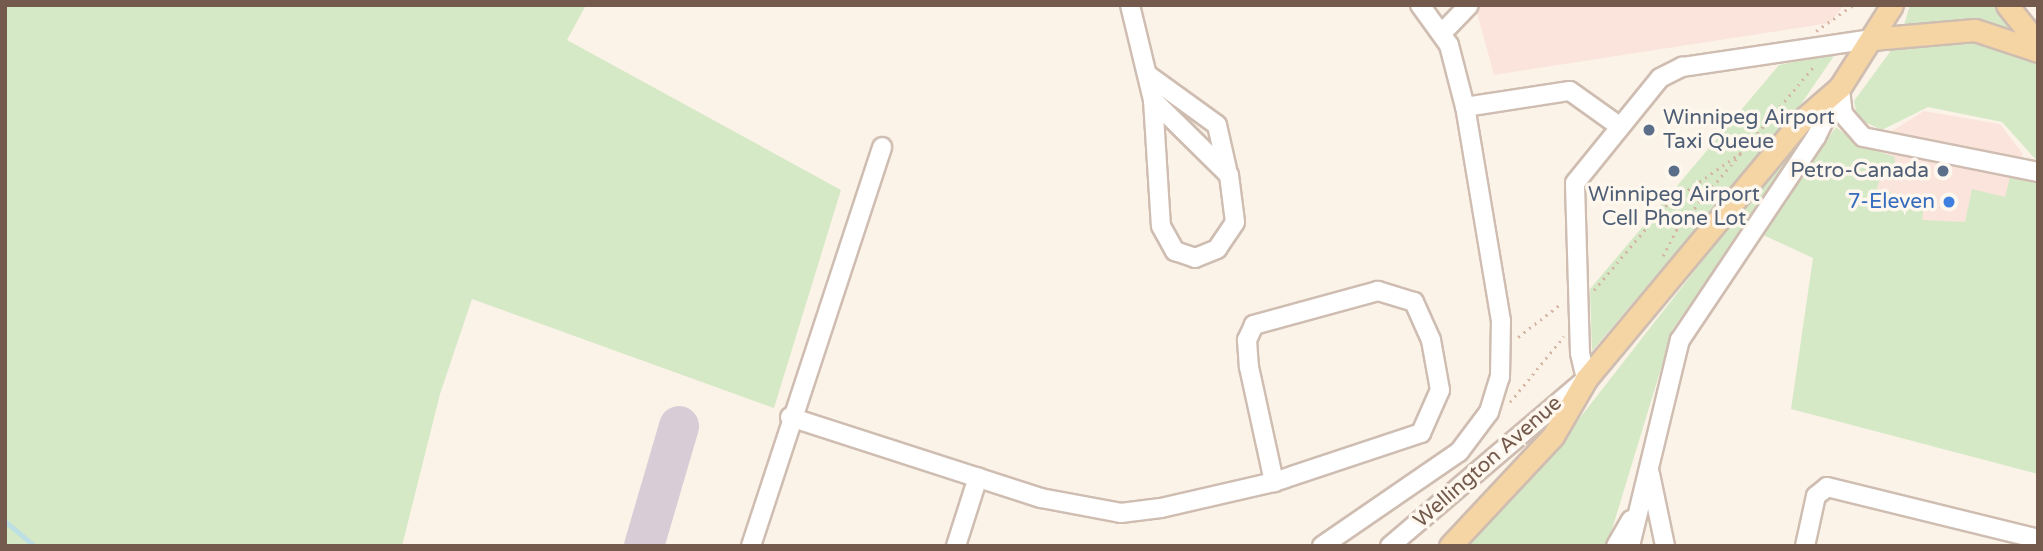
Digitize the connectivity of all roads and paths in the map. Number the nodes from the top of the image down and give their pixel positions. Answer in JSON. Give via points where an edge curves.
{"nodes":[{"id":1,"x":1130,"y":5,"type":"edge"},
{"id":2,"x":1420,"y":5,"type":"edge"},
{"id":3,"x":1469,"y":5,"type":"edge"},
{"id":4,"x":1853,"y":5,"type":"edge"},
{"id":5,"x":1892,"y":5,"type":"edge"},
{"id":6,"x":2007,"y":5,"type":"edge"},
{"id":7,"x":1443,"y":32,"type":"junction"},
{"id":8,"x":1872,"y":39,"type":"junction"},
{"id":9,"x":2038,"y":44,"type":"edge"},
{"id":10,"x":1815,"y":48,"type":"junction"},
{"id":11,"x":2038,"y":51,"type":"edge"},
{"id":12,"x":1148,"y":75,"type":"junction"},
{"id":13,"x":1840,"y":87,"type":"junction"},
{"id":14,"x":1153,"y":100,"type":"junction"},
{"id":15,"x":1465,"y":107,"type":"junction"},
{"id":16,"x":1619,"y":126,"type":"junction"},
{"id":17,"x":1761,"y":141,"type":"dead end"},
{"id":18,"x":882,"y":147,"type":"dead end"},
{"id":19,"x":1749,"y":147,"type":"junction"},
{"id":20,"x":2038,"y":172,"type":"edge"},
{"id":21,"x":1228,"y":175,"type":"junction"},
{"id":22,"x":1659,"y":265,"type":"dead end"},
{"id":23,"x":1578,"y":298,"type":"junction"},
{"id":24,"x":1579,"y":335,"type":"junction"},
{"id":25,"x":1503,"y":360,"type":"junction"},
{"id":26,"x":1586,"y":379,"type":"junction"},
{"id":27,"x":1507,"y":406,"type":"dead end"},
{"id":28,"x":790,"y":417,"type":"junction"},
{"id":29,"x":1649,"y":467,"type":"junction"},
{"id":30,"x":978,"y":477,"type":"junction"},
{"id":31,"x":1274,"y":482,"type":"junction"},
{"id":32,"x":1644,"y":488,"type":"junction"},
{"id":33,"x":2038,"y":539,"type":"edge"},
{"id":34,"x":751,"y":546,"type":"edge"},
{"id":35,"x":956,"y":546,"type":"edge"},
{"id":36,"x":1322,"y":546,"type":"edge"},
{"id":37,"x":1390,"y":546,"type":"edge"},
{"id":38,"x":1450,"y":546,"type":"edge"},
{"id":39,"x":1616,"y":546,"type":"edge"},
{"id":40,"x":1630,"y":546,"type":"edge"},
{"id":41,"x":1665,"y":546,"type":"edge"},
{"id":42,"x":1805,"y":546,"type":"edge"}],
"edges":[{"from":1,"to":12,"type":"street"},
{"from":2,"to":7,"type":"street"},
{"from":3,"to":7,"type":"street"},
{"from":4,"to":10,"type":"path","via":[[1815,32]]},
{"from":5,"to":8,"type":"main road","name":"Wellington Avenue"},
{"from":6,"to":9,"type":"main road"},
{"from":7,"to":15,"type":"street"},
{"from":8,"to":10,"type":"street"},
{"from":8,"to":11,"type":"main road","via":[[1975,30]]},
{"from":8,"to":13,"type":"main road","name":"Wellington Avenue"},
{"from":10,"to":16,"type":"street","via":[[1674,69]]},
{"from":10,"to":19,"type":"path","via":[[1815,65],[1797,94]]},
{"from":12,"to":14,"type":"street"},
{"from":12,"to":21,"type":"street","via":[[1217,125]]},
{"from":13,"to":20,"type":"street","via":[[1843,114],[1863,137]]},
{"from":13,"to":26,"type":"main road","name":"Wellington Avenue","via":[[1801,121]]},
{"from":13,"to":29,"type":"street","name":"Wellington Avenue","via":[[1816,137],[1680,340]]},
{"from":14,"to":21,"type":"street"},
{"from":14,"to":21,"type":"street","via":[[1161,226],[1175,251],[1195,258],[1217,249],[1235,222]]},
{"from":15,"to":16,"type":"street","via":[[1570,91]]},
{"from":15,"to":25,"type":"street"},
{"from":16,"to":23,"type":"street","via":[[1576,183]]},
{"from":17,"to":19,"type":"path"},
{"from":18,"to":28,"type":"street"},
{"from":19,"to":22,"type":"path","via":[[1676,230]]},
{"from":19,"to":23,"type":"path","via":[[1698,177],[1590,294]]},
{"from":23,"to":24,"type":"street"},
{"from":23,"to":25,"type":"path","via":[[1547,308]]},
{"from":24,"to":26,"type":"street"},
{"from":24,"to":27,"type":"path","via":[[1559,336]]},
{"from":25,"to":36,"type":"street","via":[[1489,412],[1459,452]]},
{"from":26,"to":37,"type":"street","name":"Wellington Avenue"},
{"from":26,"to":38,"type":"main road","name":"Wellington Avenue","via":[[1553,436]]},
{"from":28,"to":30,"type":"street"},
{"from":28,"to":34,"type":"street"},
{"from":29,"to":32,"type":"street","name":"Wellington Avenue"},
{"from":29,"to":41,"type":"street"},
{"from":30,"to":31,"type":"street","via":[[1121,513]]},
{"from":30,"to":35,"type":"street"},
{"from":31,"to":31,"type":"street","via":[[1410,439],[1429,426],[1440,390],[1414,302],[1378,291],[1254,325],[1247,341],[1249,367]]},
{"from":32,"to":39,"type":"street"},
{"from":32,"to":40,"type":"street","name":"Wellington Avenue"},
{"from":33,"to":42,"type":"street","via":[[1827,488],[1816,496]]}]}
